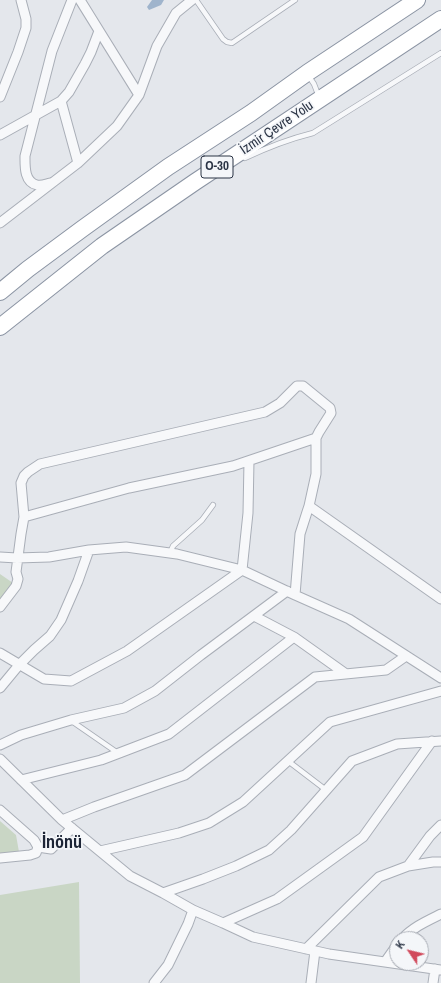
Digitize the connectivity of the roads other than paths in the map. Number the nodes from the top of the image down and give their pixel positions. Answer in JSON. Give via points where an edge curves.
{"nodes":[{"id":1,"x":21,"y":0,"type":"edge"},
{"id":2,"x":72,"y":0,"type":"edge"},
{"id":3,"x":80,"y":0,"type":"edge"},
{"id":4,"x":192,"y":0,"type":"edge"},
{"id":5,"x":196,"y":0,"type":"edge"},
{"id":6,"x":295,"y":0,"type":"edge"},
{"id":7,"x":417,"y":0,"type":"edge"},
{"id":8,"x":441,"y":18,"type":"edge"},
{"id":9,"x":99,"y":31,"type":"junction"},
{"id":10,"x":441,"y":53,"type":"edge"},
{"id":11,"x":307,"y":73,"type":"junction"},
{"id":12,"x":139,"y":95,"type":"junction"},
{"id":13,"x":0,"y":97,"type":"edge"},
{"id":14,"x":320,"y":99,"type":"junction"},
{"id":15,"x":62,"y":101,"type":"junction"},
{"id":16,"x":36,"y":115,"type":"junction"},
{"id":17,"x":0,"y":135,"type":"edge"},
{"id":18,"x":237,"y":161,"type":"dead end"},
{"id":19,"x":78,"y":163,"type":"junction"},
{"id":20,"x":230,"y":165,"type":"dead end"},
{"id":21,"x":195,"y":182,"type":"junction"},
{"id":22,"x":52,"y":183,"type":"junction"},
{"id":23,"x":0,"y":223,"type":"edge"},
{"id":24,"x":0,"y":292,"type":"edge"},
{"id":25,"x":0,"y":327,"type":"edge"},
{"id":26,"x":316,"y":438,"type":"junction"},
{"id":27,"x":249,"y":460,"type":"junction"},
{"id":28,"x":214,"y":505,"type":"dead end"},
{"id":29,"x":310,"y":506,"type":"junction"},
{"id":30,"x":24,"y":516,"type":"junction"},
{"id":31,"x":89,"y":550,"type":"junction"},
{"id":32,"x":170,"y":553,"type":"junction"},
{"id":33,"x":0,"y":557,"type":"edge"},
{"id":34,"x":18,"y":558,"type":"junction"},
{"id":35,"x":242,"y":570,"type":"junction"},
{"id":36,"x":291,"y":593,"type":"junction"},
{"id":37,"x":441,"y":599,"type":"edge"},
{"id":38,"x":0,"y":607,"type":"edge"},
{"id":39,"x":254,"y":616,"type":"junction"},
{"id":40,"x":294,"y":637,"type":"junction"},
{"id":41,"x":0,"y":654,"type":"edge"},
{"id":42,"x":406,"y":656,"type":"junction"},
{"id":43,"x":19,"y":665,"type":"junction"},
{"id":44,"x":346,"y":674,"type":"junction"},
{"id":45,"x":441,"y":678,"type":"edge"},
{"id":46,"x":0,"y":688,"type":"edge"},
{"id":47,"x":441,"y":691,"type":"edge"},
{"id":48,"x":71,"y":720,"type":"junction"},
{"id":49,"x":436,"y":741,"type":"edge"},
{"id":50,"x":0,"y":745,"type":"edge"},
{"id":51,"x":117,"y":754,"type":"junction"},
{"id":52,"x":0,"y":759,"type":"edge"},
{"id":53,"x":288,"y":761,"type":"junction"},
{"id":54,"x":22,"y":780,"type":"junction"},
{"id":55,"x":326,"y":790,"type":"junction"},
{"id":56,"x":0,"y":810,"type":"edge"},
{"id":57,"x":62,"y":820,"type":"junction"},
{"id":58,"x":441,"y":825,"type":"edge"},
{"id":59,"x":72,"y":828,"type":"junction"},
{"id":60,"x":38,"y":847,"type":"junction"},
{"id":61,"x":100,"y":851,"type":"junction"},
{"id":62,"x":0,"y":858,"type":"edge"},
{"id":63,"x":441,"y":862,"type":"edge"},
{"id":64,"x":408,"y":866,"type":"junction"},
{"id":65,"x":162,"y":893,"type":"junction"},
{"id":66,"x":193,"y":910,"type":"junction"},
{"id":67,"x":441,"y":914,"type":"edge"},
{"id":68,"x":223,"y":923,"type":"junction"},
{"id":69,"x":411,"y":931,"type":"edge"},
{"id":70,"x":311,"y":950,"type":"junction"},
{"id":71,"x":389,"y":957,"type":"edge"},
{"id":72,"x":385,"y":962,"type":"junction"},
{"id":73,"x":438,"y":970,"type":"edge"},
{"id":74,"x":154,"y":983,"type":"edge"},
{"id":75,"x":311,"y":983,"type":"edge"},
{"id":76,"x":433,"y":983,"type":"edge"}],
"edges":[{"from":1,"to":13,"type":"street","via":[[26,28]]},
{"from":2,"to":16,"type":"street","via":[[52,51]]},
{"from":3,"to":9,"type":"street"},
{"from":4,"to":12,"type":"street","via":[[176,13],[157,46]]},
{"from":5,"to":6,"type":"lane","via":[[222,39],[229,43]]},
{"from":7,"to":11,"type":"highway","name":"İzmir Çevre Yolu","number":"O-30"},
{"from":8,"to":14,"type":"highway","name":"İzmir Çevre Yolu","number":"O-30"},
{"from":9,"to":12,"type":"street"},
{"from":9,"to":15,"type":"street","via":[[85,64]]},
{"from":10,"to":18,"type":"lane","via":[[314,133],[290,139]]},
{"from":11,"to":14,"type":"lane"},
{"from":11,"to":24,"type":"highway","name":"İzmir Çevre Yolu","number":"O-30","via":[[131,194]]},
{"from":12,"to":19,"type":"street","via":[[117,126]]},
{"from":14,"to":21,"type":"highway","name":"İzmir Çevre Yolu","number":"O-30"},
{"from":15,"to":16,"type":"street"},
{"from":15,"to":19,"type":"street"},
{"from":16,"to":17,"type":"street"},
{"from":16,"to":22,"type":"street","via":[[25,156],[26,174],[28,179],[37,185]]},
{"from":19,"to":22,"type":"street"},
{"from":20,"to":21,"type":"lane"},
{"from":21,"to":25,"type":"highway","name":"İzmir Çevre Yolu","number":"O-30","via":[[102,246]]},
{"from":22,"to":23,"type":"street"},
{"from":26,"to":27,"type":"street"},
{"from":26,"to":29,"type":"street","via":[[316,474]]},
{"from":26,"to":30,"type":"street","via":[[331,413],[330,408],[302,386],[297,386],[280,403],[265,412],[40,464],[24,476],[21,483]]},
{"from":27,"to":30,"type":"street"},
{"from":27,"to":35,"type":"street","via":[[248,513]]},
{"from":28,"to":32,"type":"lane","via":[[202,520],[173,546]]},
{"from":29,"to":36,"type":"street","via":[[300,534]]},
{"from":29,"to":37,"type":"street"},
{"from":30,"to":34,"type":"street"},
{"from":31,"to":32,"type":"street","via":[[126,547]]},
{"from":31,"to":34,"type":"street","via":[[48,557]]},
{"from":31,"to":43,"type":"street","via":[[61,620],[50,636]]},
{"from":32,"to":35,"type":"street"},
{"from":33,"to":34,"type":"street"},
{"from":34,"to":38,"type":"street","via":[[16,586]]},
{"from":35,"to":36,"type":"street"},
{"from":35,"to":43,"type":"street","via":[[127,651],[71,681],[44,679]]},
{"from":36,"to":39,"type":"street"},
{"from":36,"to":42,"type":"street","via":[[349,619]]},
{"from":39,"to":40,"type":"street"},
{"from":39,"to":48,"type":"street","via":[[155,691],[124,708]]},
{"from":40,"to":44,"type":"street"},
{"from":40,"to":51,"type":"street","via":[[169,734]]},
{"from":41,"to":43,"type":"street"},
{"from":42,"to":44,"type":"street","via":[[386,670]]},
{"from":42,"to":45,"type":"street"},
{"from":43,"to":46,"type":"street"},
{"from":44,"to":57,"type":"street","via":[[315,677],[185,775]]},
{"from":47,"to":53,"type":"street","via":[[330,722]]},
{"from":48,"to":50,"type":"street","via":[[21,735]]},
{"from":48,"to":51,"type":"lane"},
{"from":49,"to":55,"type":"street","via":[[397,744],[352,761]]},
{"from":49,"to":68,"type":"street","via":[[363,837],[277,899]]},
{"from":51,"to":54,"type":"street"},
{"from":52,"to":54,"type":"street"},
{"from":53,"to":55,"type":"lane"},
{"from":53,"to":61,"type":"street","via":[[243,802],[209,823],[179,833]]},
{"from":54,"to":57,"type":"street"},
{"from":55,"to":65,"type":"street","via":[[291,830],[269,850],[236,866]]},
{"from":56,"to":60,"type":"street","via":[[34,840]]},
{"from":57,"to":59,"type":"street"},
{"from":58,"to":64,"type":"street"},
{"from":59,"to":60,"type":"street","via":[[51,848]]},
{"from":59,"to":61,"type":"street"},
{"from":60,"to":62,"type":"street","via":[[36,853],[30,855]]},
{"from":61,"to":65,"type":"street","via":[[130,876]]},
{"from":63,"to":64,"type":"street"},
{"from":64,"to":70,"type":"street","via":[[380,877]]},
{"from":65,"to":66,"type":"street"},
{"from":66,"to":68,"type":"street"},
{"from":66,"to":74,"type":"street","via":[[168,965]]},
{"from":67,"to":69,"type":"street"},
{"from":68,"to":70,"type":"street","via":[[253,938]]},
{"from":70,"to":72,"type":"street"},
{"from":70,"to":75,"type":"street"},
{"from":71,"to":72,"type":"street"},
{"from":72,"to":73,"type":"street"},
{"from":73,"to":76,"type":"street"}]}
